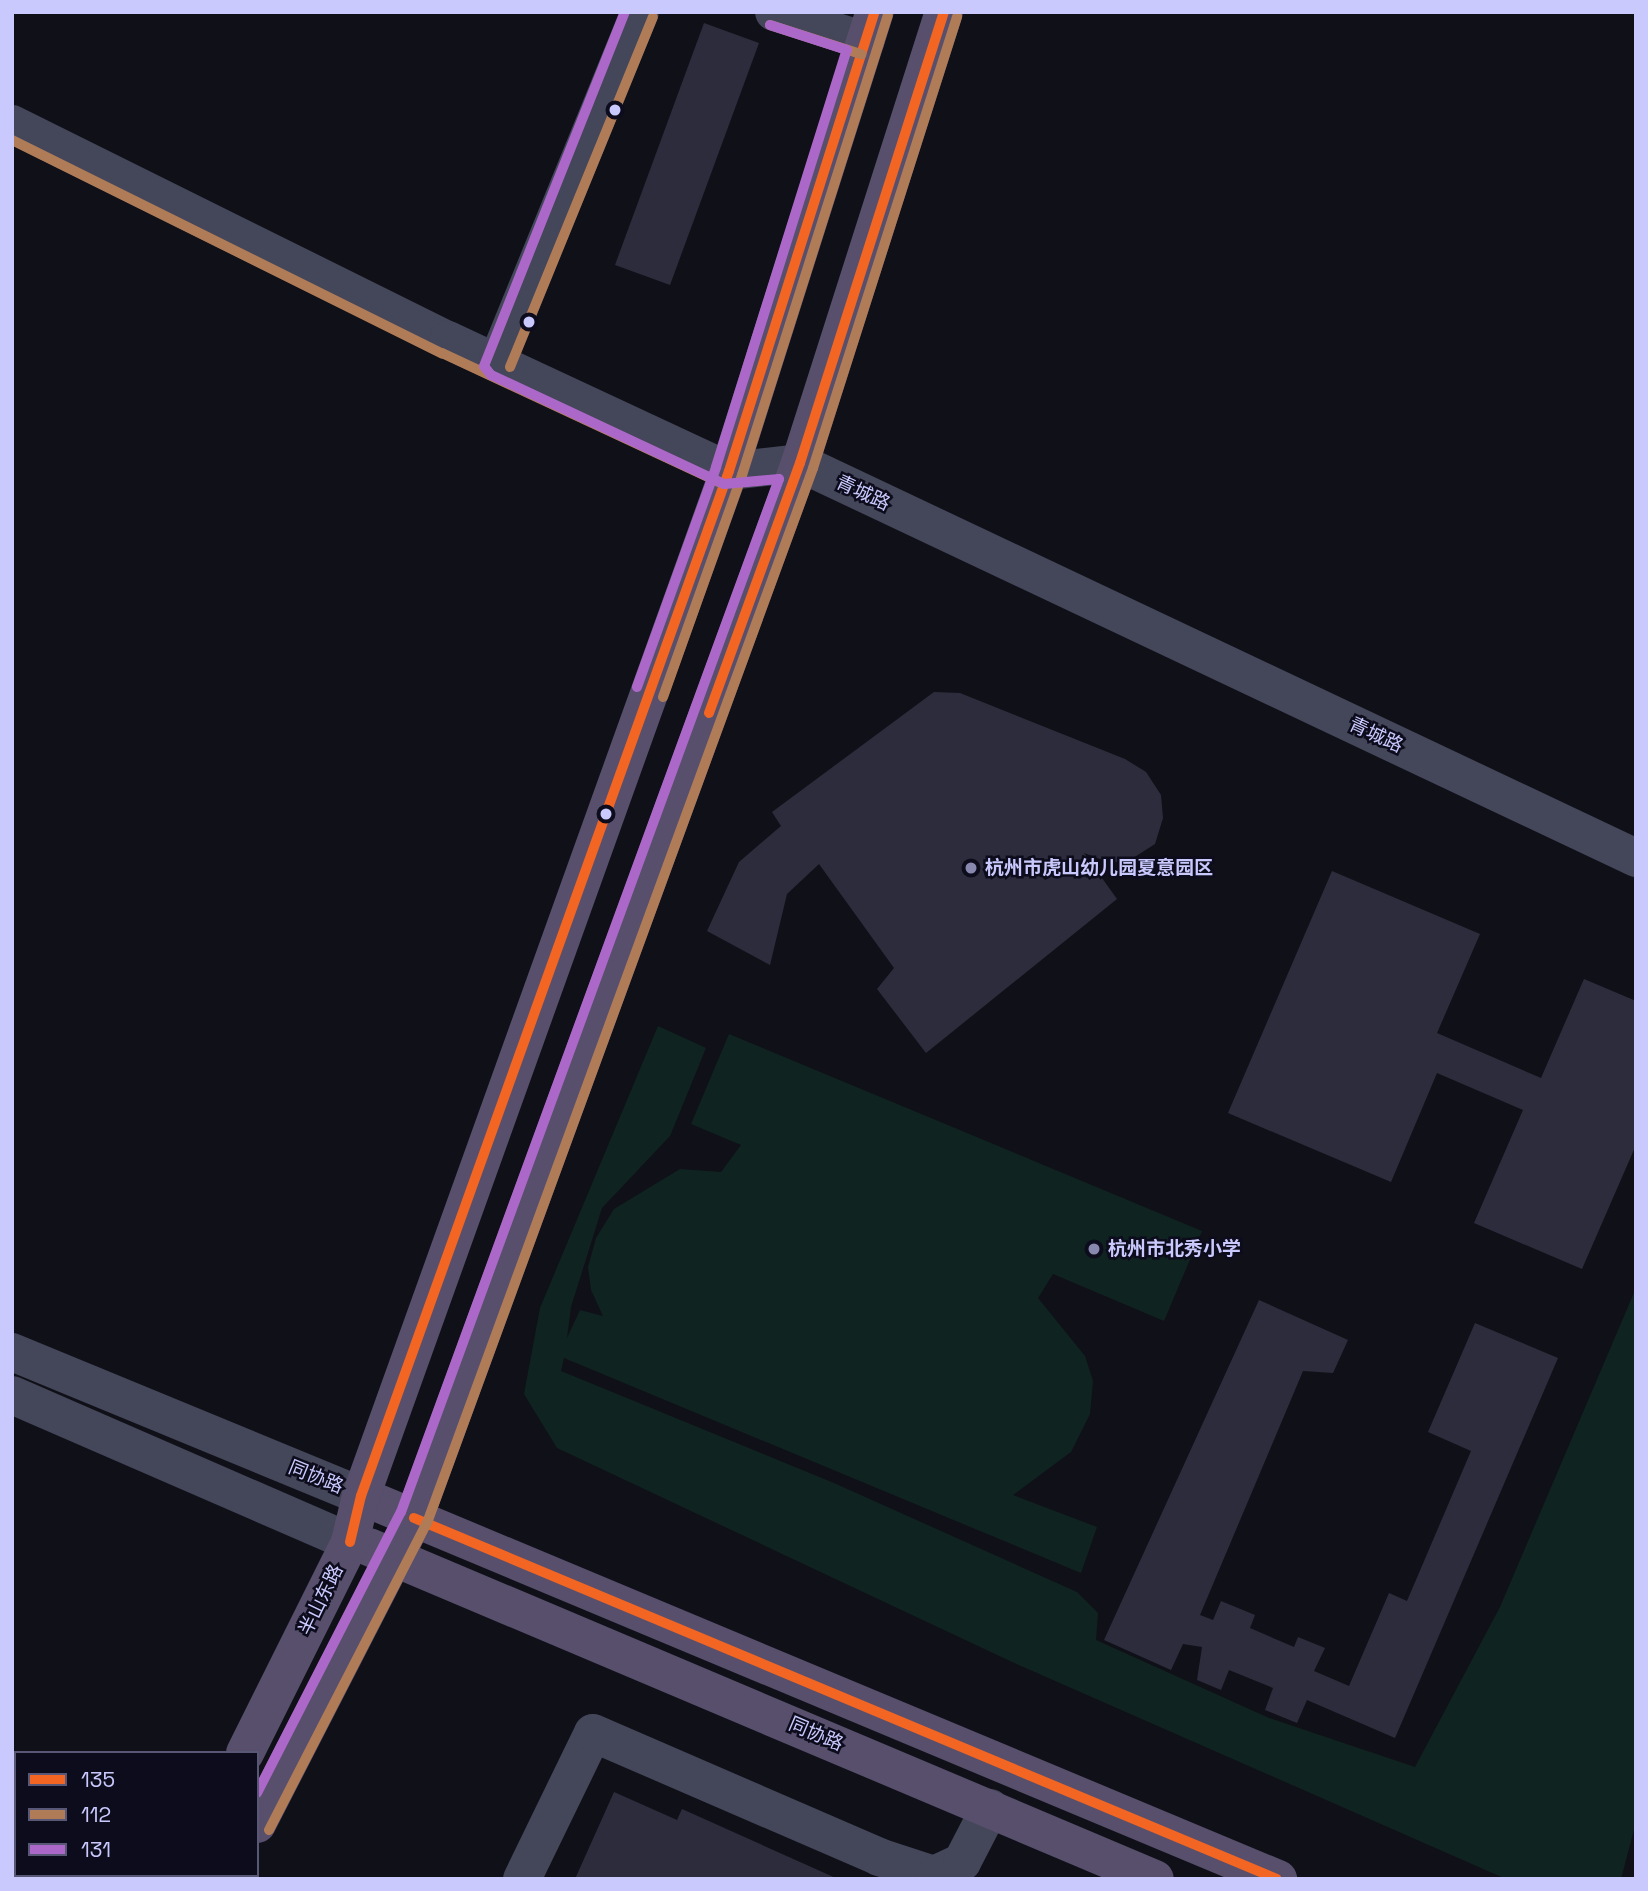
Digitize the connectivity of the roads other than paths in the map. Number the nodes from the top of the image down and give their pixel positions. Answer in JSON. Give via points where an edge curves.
{"nodes":[{"id":1,"x":640,"y":12,"type":"edge"},
{"id":2,"x":774,"y":12,"type":"edge"},
{"id":3,"x":944,"y":12,"type":"edge"},
{"id":4,"x":870,"y":27,"type":"edge"},
{"id":5,"x":12,"y":124,"type":"edge"},
{"id":6,"x":497,"y":362,"type":"junction"},
{"id":7,"x":800,"y":463,"type":"junction"},
{"id":8,"x":729,"y":471,"type":"junction"},
{"id":9,"x":1636,"y":858,"type":"edge"},
{"id":10,"x":12,"y":1352,"type":"edge"},
{"id":11,"x":12,"y":1395,"type":"edge"},
{"id":12,"x":361,"y":1496,"type":"junction"},
{"id":13,"x":414,"y":1518,"type":"junction"},
{"id":14,"x":350,"y":1542,"type":"junction"},
{"id":15,"x":393,"y":1554,"type":"junction"},
{"id":16,"x":246,"y":1751,"type":"edge"},
{"id":17,"x":990,"y":1808,"type":"junction"},
{"id":18,"x":259,"y":1820,"type":"edge"},
{"id":19,"x":967,"y":1870,"type":"edge"},
{"id":20,"x":904,"y":1872,"type":"edge"},
{"id":21,"x":522,"y":1879,"type":"edge"},
{"id":22,"x":1155,"y":1879,"type":"edge"},
{"id":23,"x":1278,"y":1879,"type":"edge"}],
"edges":[{"from":1,"to":6,"type":"street"},
{"from":2,"to":4,"type":"street"},
{"from":3,"to":7,"type":"main road"},
{"from":4,"to":8,"type":"main road","name":"半山东路"},
{"from":5,"to":6,"type":"street"},
{"from":6,"to":8,"type":"street"},
{"from":7,"to":8,"type":"street"},
{"from":7,"to":9,"type":"street","name":"青城路"},
{"from":7,"to":13,"type":"main road"},
{"from":8,"to":12,"type":"main road","name":"半山东路"},
{"from":10,"to":12,"type":"street","name":"同协路"},
{"from":11,"to":14,"type":"street","name":"同协路"},
{"from":12,"to":13,"type":"main road","name":"同协路"},
{"from":12,"to":14,"type":"main road","name":"半山东路"},
{"from":13,"to":15,"type":"main road"},
{"from":13,"to":23,"type":"main road","name":"同协路"},
{"from":14,"to":15,"type":"main road","name":"同协路"},
{"from":14,"to":16,"type":"main road","name":"半山东路"},
{"from":15,"to":17,"type":"main road","name":"同协路"},
{"from":15,"to":18,"type":"main road"},
{"from":17,"to":19,"type":"street"},
{"from":17,"to":22,"type":"main road","name":"同协路"},
{"from":19,"to":20,"type":"street","via":[[934,1875]]},
{"from":20,"to":21,"type":"street","via":[[593,1733]]}]}
